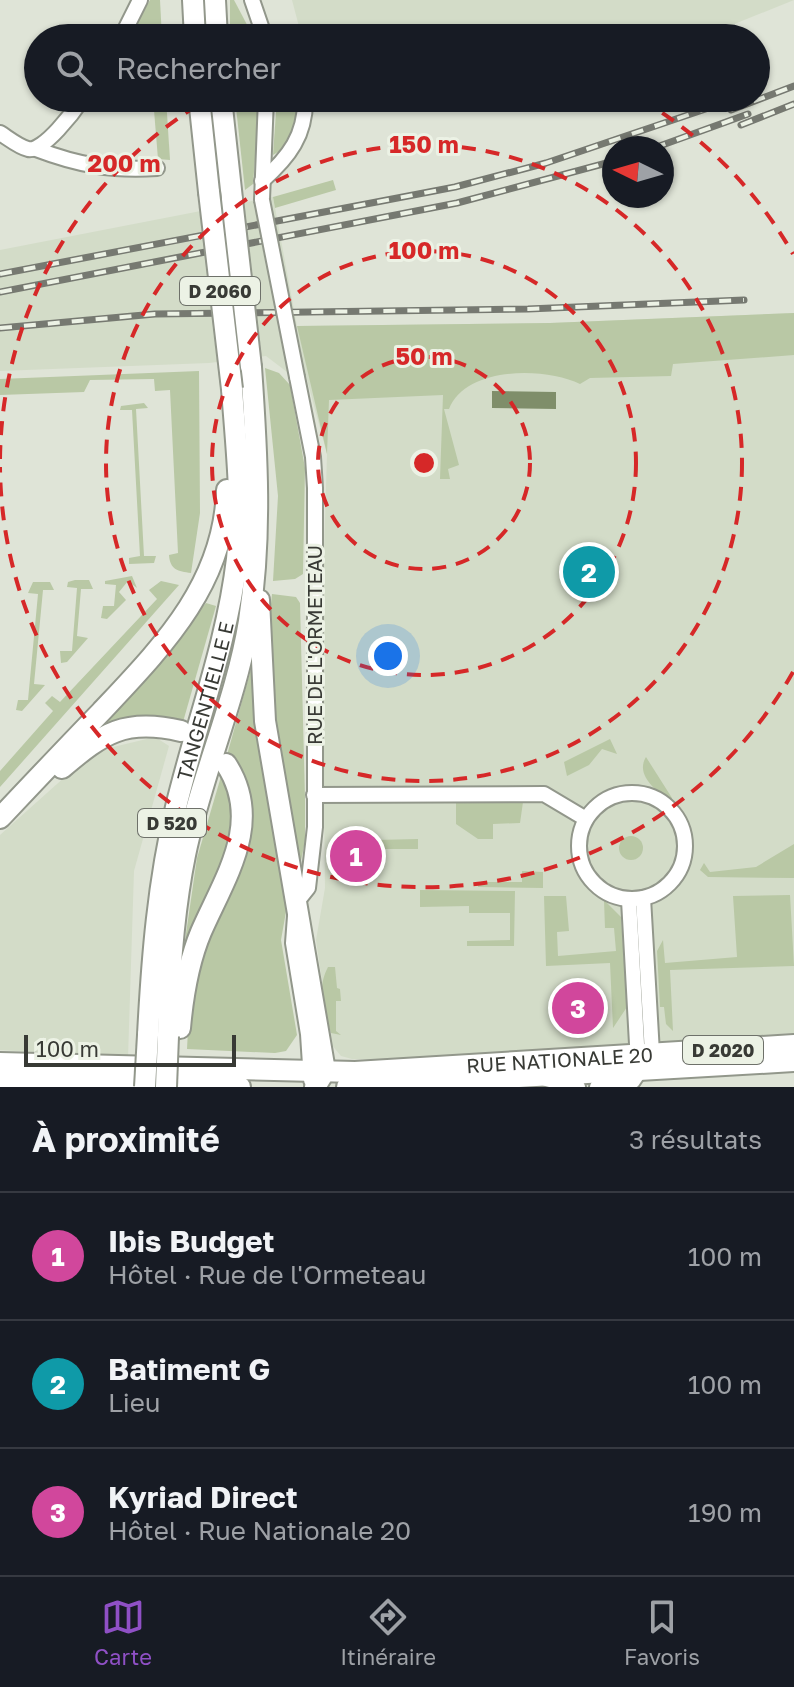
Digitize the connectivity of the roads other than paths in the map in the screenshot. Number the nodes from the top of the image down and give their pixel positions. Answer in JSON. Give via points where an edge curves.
{"nodes":[{"id":1,"x":140,"y":0,"type":"edge"},
{"id":2,"x":193,"y":0,"type":"edge"},
{"id":3,"x":215,"y":0,"type":"edge"},
{"id":4,"x":252,"y":0,"type":"edge"},
{"id":5,"x":128,"y":24,"type":"edge"},
{"id":6,"x":194,"y":24,"type":"edge"},
{"id":7,"x":216,"y":24,"type":"edge"},
{"id":8,"x":263,"y":24,"type":"edge"},
{"id":9,"x":71,"y":112,"type":"edge"},
{"id":10,"x":200,"y":112,"type":"edge"},
{"id":11,"x":223,"y":112,"type":"edge"},
{"id":12,"x":265,"y":112,"type":"edge"},
{"id":13,"x":305,"y":112,"type":"edge"},
{"id":14,"x":0,"y":133,"type":"edge"},
{"id":15,"x":36,"y":149,"type":"junction"},
{"id":16,"x":157,"y":168,"type":"dead end"},
{"id":17,"x":262,"y":181,"type":"junction"},
{"id":18,"x":237,"y":459,"type":"junction"},
{"id":19,"x":246,"y":560,"type":"junction"},
{"id":20,"x":255,"y":621,"type":"junction"},
{"id":21,"x":181,"y":731,"type":"dead end"},
{"id":22,"x":226,"y":764,"type":"dead end"},
{"id":23,"x":314,"y":795,"type":"junction"},
{"id":24,"x":586,"y":819,"type":"junction"},
{"id":25,"x":0,"y":820,"type":"edge"},
{"id":26,"x":636,"y":899,"type":"junction"},
{"id":27,"x":296,"y":903,"type":"junction"},
{"id":28,"x":165,"y":1036,"type":"junction"},
{"id":29,"x":794,"y":1045,"type":"edge"},
{"id":30,"x":643,"y":1060,"type":"junction"},
{"id":31,"x":794,"y":1061,"type":"edge"},
{"id":32,"x":0,"y":1063,"type":"edge"},
{"id":33,"x":541,"y":1077,"type":"junction"},
{"id":34,"x":315,"y":1079,"type":"edge"},
{"id":35,"x":0,"y":1081,"type":"edge"},
{"id":36,"x":37,"y":1082,"type":"junction"},
{"id":37,"x":68,"y":1087,"type":"edge"},
{"id":38,"x":145,"y":1087,"type":"edge"},
{"id":39,"x":166,"y":1087,"type":"edge"},
{"id":40,"x":177,"y":1087,"type":"edge"},
{"id":41,"x":220,"y":1087,"type":"edge"},
{"id":42,"x":240,"y":1087,"type":"edge"},
{"id":43,"x":347,"y":1087,"type":"edge"},
{"id":44,"x":578,"y":1087,"type":"edge"},
{"id":45,"x":597,"y":1087,"type":"edge"}],
"edges":[{"from":1,"to":5,"type":"street"},
{"from":2,"to":6,"type":"main road"},
{"from":3,"to":7,"type":"main road"},
{"from":4,"to":8,"type":"street"},
{"from":9,"to":15,"type":"street"},
{"from":10,"to":18,"type":"main road","number":"D 2060","bridge":true},
{"from":11,"to":19,"type":"main road","number":"D 2060","bridge":true,"via":[[258,455]]},
{"from":12,"to":17,"type":"street","name":"RUE DE L'ORMETEAU"},
{"from":13,"to":17,"type":"street","via":[[300,136]]},
{"from":14,"to":15,"type":"street"},
{"from":15,"to":16,"type":"street","via":[[103,170]]},
{"from":17,"to":23,"type":"street","name":"RUE DE L'ORMETEAU","bridge":true,"via":[[313,457]]},
{"from":18,"to":19,"type":"main road","name":"TANGENTIELLE E","number":"D 520"},
{"from":18,"to":25,"type":"main road","via":[[227,485],[216,555],[189,610],[153,657]]},
{"from":19,"to":20,"type":"main road"},
{"from":19,"to":28,"type":"main road","name":"TANGENTIELLE E","number":"D 520","via":[[165,854],[156,906]]},
{"from":20,"to":27,"type":"main road","via":[[265,721]]},
{"from":20,"to":28,"type":"main road","number":"D 520","via":[[185,854]]},
{"from":21,"to":25,"type":"main road","via":[[146,725],[109,733]]},
{"from":22,"to":28,"type":"main road","via":[[241,794],[241,840]]},
{"from":23,"to":24,"type":"street","via":[[544,794]]},
{"from":23,"to":27,"type":"street","name":"RUE DE L'ORMETEAU","via":[[309,883]]},
{"from":24,"to":26,"type":"street","via":[[579,836],[585,872],[604,891]]},
{"from":24,"to":26,"type":"street","via":[[613,796],[631,793],[647,795],[672,812],[685,840],[683,863],[668,886]]},
{"from":26,"to":30,"type":"street"},
{"from":27,"to":34,"type":"main road"},
{"from":28,"to":38,"type":"main road","number":"D 520","bridge":true},
{"from":28,"to":39,"type":"main road","number":"D 520","bridge":true},
{"from":28,"to":40,"type":"main road"},
{"from":29,"to":30,"type":"main road","name":"RUE NATIONALE 20","number":"D 2020"},
{"from":30,"to":31,"type":"main road","name":"RUE NATIONALE 20","number":"D 2020"},
{"from":30,"to":33,"type":"main road","name":"RUE NATIONALE 20","number":"D 2020"},
{"from":30,"to":34,"type":"main road","name":"RUE NATIONALE 20","number":"D 2020","via":[[413,1069]]},
{"from":30,"to":45,"type":"street","via":[[629,1084]]},
{"from":32,"to":34,"type":"main road","name":"RUE NATIONALE 20","number":"D 2020"},
{"from":33,"to":43,"type":"main road","name":"RUE NATIONALE 20","number":"D 2020"},
{"from":33,"to":44,"type":"street"},
{"from":35,"to":36,"type":"main road"},
{"from":36,"to":37,"type":"main road"},
{"from":36,"to":41,"type":"main road"},
{"from":41,"to":42,"type":"main road"}]}
